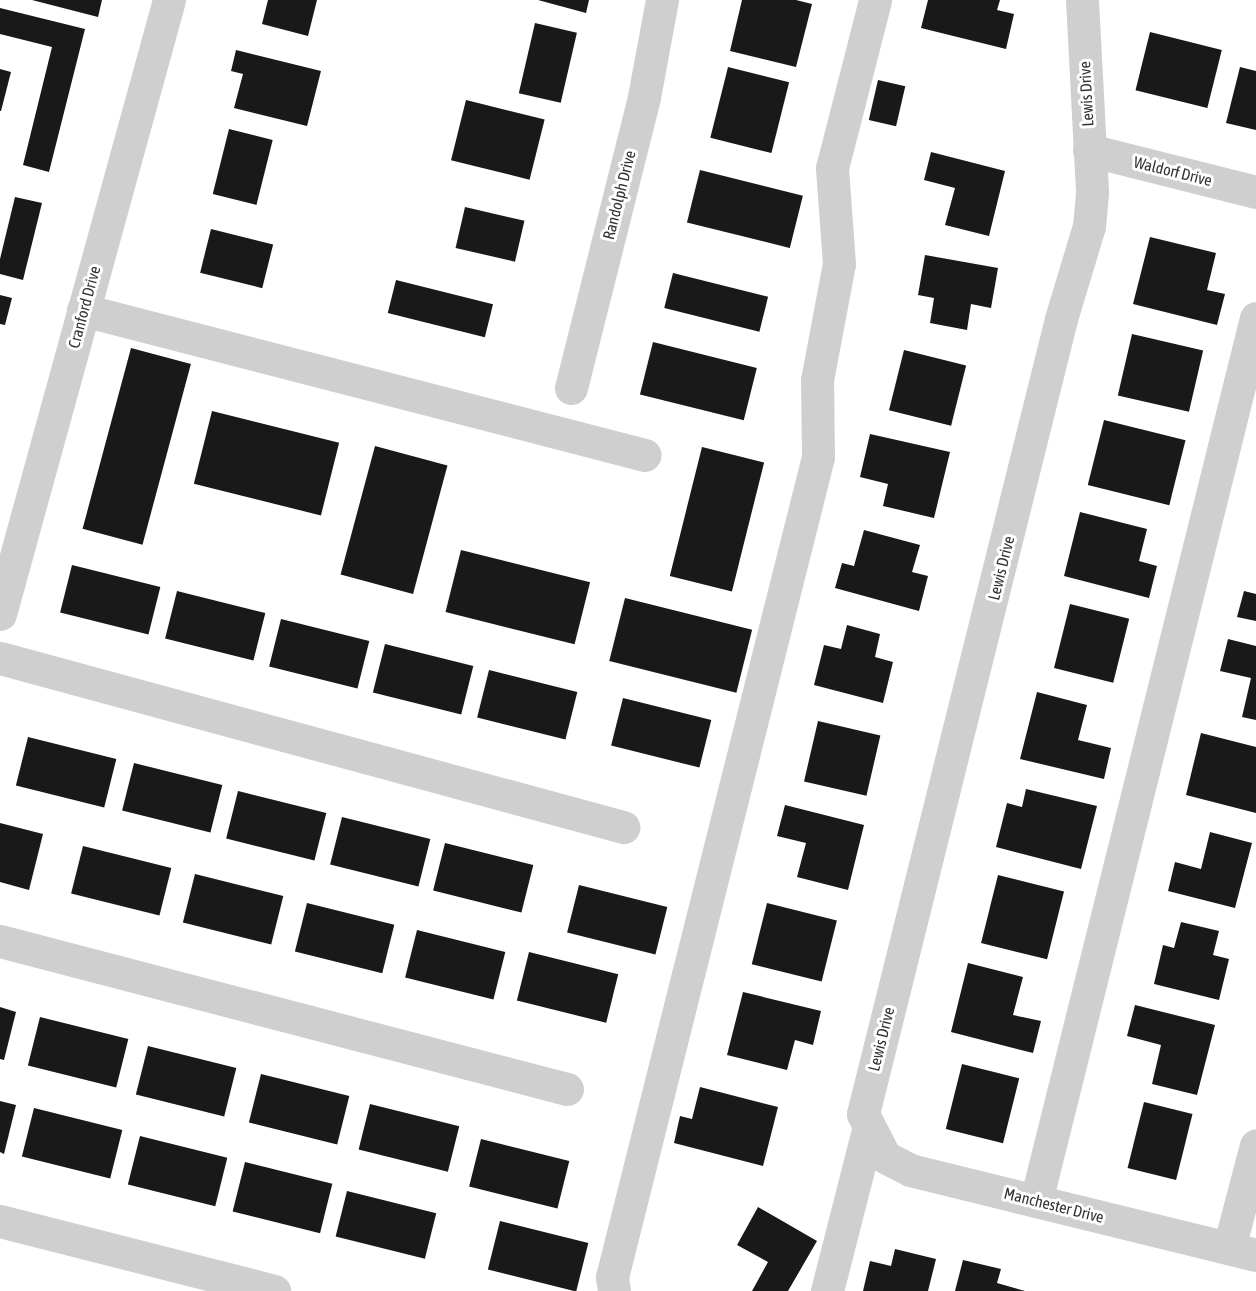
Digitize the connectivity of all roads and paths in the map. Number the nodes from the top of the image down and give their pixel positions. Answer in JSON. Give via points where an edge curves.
{"nodes":[{"id":1,"x":169,"y":0,"type":"edge"},
{"id":2,"x":662,"y":0,"type":"edge"},
{"id":3,"x":875,"y":0,"type":"edge"},
{"id":4,"x":1082,"y":0,"type":"edge"},
{"id":5,"x":1089,"y":150,"type":"junction"},
{"id":6,"x":1256,"y":192,"type":"edge"},
{"id":7,"x":82,"y":310,"type":"junction"},
{"id":8,"x":1256,"y":318,"type":"edge"},
{"id":9,"x":571,"y":388,"type":"dead end"},
{"id":10,"x":645,"y":455,"type":"dead end"},
{"id":11,"x":0,"y":614,"type":"edge"},
{"id":12,"x":0,"y":658,"type":"edge"},
{"id":13,"x":623,"y":827,"type":"dead end"},
{"id":14,"x":0,"y":941,"type":"edge"},
{"id":15,"x":567,"y":1089,"type":"dead end"},
{"id":16,"x":868,"y":1130,"type":"junction"},
{"id":17,"x":1256,"y":1144,"type":"edge"},
{"id":18,"x":1036,"y":1201,"type":"junction"},
{"id":19,"x":0,"y":1221,"type":"edge"},
{"id":20,"x":1243,"y":1252,"type":"edge"},
{"id":21,"x":274,"y":1291,"type":"edge"},
{"id":22,"x":614,"y":1291,"type":"edge"},
{"id":23,"x":827,"y":1291,"type":"edge"}],
"edges":[{"from":1,"to":7,"type":"street","name":"Cranford Drive"},
{"from":2,"to":9,"type":"street","name":"Randolph Drive","via":[[644,97]]},
{"from":3,"to":22,"type":"street","via":[[832,168],[839,264],[817,380],[818,457],[612,1277]]},
{"from":4,"to":5,"type":"street","name":"Lewis Drive"},
{"from":5,"to":6,"type":"street","name":"Waldorf Drive"},
{"from":5,"to":16,"type":"street","name":"Lewis Drive","via":[[1089,226],[1060,320],[863,1114]]},
{"from":7,"to":10,"type":"street"},
{"from":7,"to":11,"type":"street","name":"Cranford Drive"},
{"from":8,"to":18,"type":"street"},
{"from":12,"to":13,"type":"street"},
{"from":14,"to":15,"type":"street"},
{"from":16,"to":18,"type":"street","name":"Manchester Drive","via":[[885,1157],[910,1170]]},
{"from":16,"to":23,"type":"street"},
{"from":17,"to":20,"type":"street"},
{"from":18,"to":20,"type":"street","name":"Manchester Drive"},
{"from":19,"to":21,"type":"street"}]}
